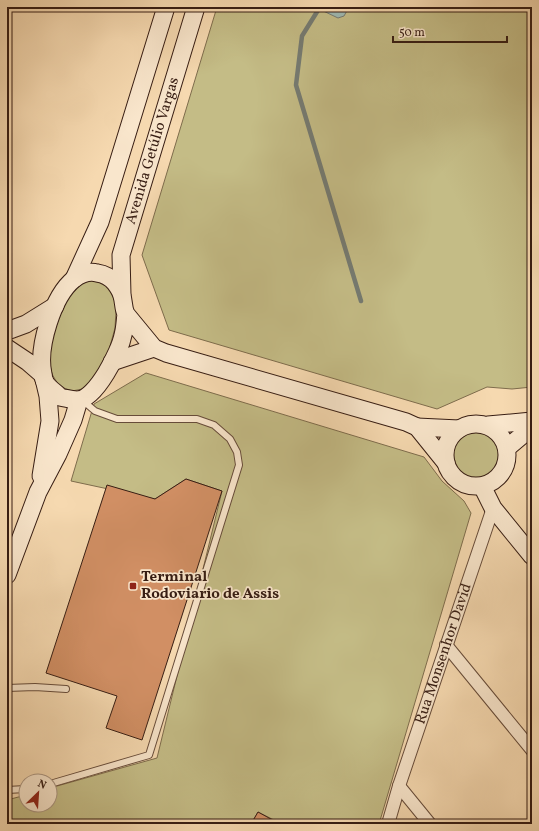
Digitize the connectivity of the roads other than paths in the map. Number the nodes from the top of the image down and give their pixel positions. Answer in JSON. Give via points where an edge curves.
{"nodes":[{"id":1,"x":166,"y":7,"type":"edge"},
{"id":2,"x":196,"y":7,"type":"edge"},
{"id":3,"x":74,"y":279,"type":"junction"},
{"id":4,"x":122,"y":295,"type":"junction"},
{"id":5,"x":55,"y":306,"type":"junction"},
{"id":6,"x":126,"y":314,"type":"junction"},
{"id":7,"x":7,"y":331,"type":"edge"},
{"id":8,"x":7,"y":348,"type":"edge"},
{"id":9,"x":154,"y":348,"type":"junction"},
{"id":10,"x":112,"y":362,"type":"junction"},
{"id":11,"x":43,"y":377,"type":"junction"},
{"id":12,"x":80,"y":400,"type":"junction"},
{"id":13,"x":532,"y":421,"type":"edge"},
{"id":14,"x":488,"y":425,"type":"junction"},
{"id":15,"x":417,"y":427,"type":"junction"},
{"id":16,"x":532,"y":427,"type":"edge"},
{"id":17,"x":459,"y":429,"type":"junction"},
{"id":18,"x":507,"y":448,"type":"junction"},
{"id":19,"x":446,"y":463,"type":"junction"},
{"id":20,"x":482,"y":486,"type":"junction"},
{"id":21,"x":38,"y":492,"type":"junction"},
{"id":22,"x":493,"y":508,"type":"junction"},
{"id":23,"x":532,"y":556,"type":"edge"},
{"id":24,"x":7,"y":575,"type":"edge"},
{"id":25,"x":446,"y":645,"type":"junction"},
{"id":26,"x":7,"y":688,"type":"edge"},
{"id":27,"x":66,"y":689,"type":"dead end"},
{"id":28,"x":532,"y":750,"type":"edge"},
{"id":29,"x":58,"y":782,"type":"edge"},
{"id":30,"x":399,"y":786,"type":"junction"},
{"id":31,"x":18,"y":789,"type":"edge"},
{"id":32,"x":7,"y":790,"type":"edge"},
{"id":33,"x":388,"y":824,"type":"edge"},
{"id":34,"x":430,"y":824,"type":"edge"}],
"edges":[{"from":1,"to":3,"type":"main road","name":"Avenida Getúlio Vargas","via":[[100,222]]},
{"from":2,"to":4,"type":"main road","name":"Avenida Getúlio Vargas","via":[[121,255]]},
{"from":3,"to":4,"type":"main road","via":[[84,273],[99,273],[114,282]]},
{"from":3,"to":5,"type":"main road"},
{"from":4,"to":6,"type":"main road"},
{"from":5,"to":7,"type":"main road","via":[[26,324]]},
{"from":5,"to":11,"type":"main road","via":[[43,340]]},
{"from":6,"to":9,"type":"main road"},
{"from":6,"to":10,"type":"main road","via":[[123,336]]},
{"from":8,"to":11,"type":"main road","via":[[28,362]]},
{"from":9,"to":10,"type":"main road"},
{"from":9,"to":15,"type":"main road"},
{"from":10,"to":12,"type":"main road","via":[[91,394]]},
{"from":11,"to":12,"type":"main road","via":[[52,390],[61,397]]},
{"from":11,"to":21,"type":"main road","via":[[50,421]]},
{"from":12,"to":21,"type":"main road","via":[[61,447]]},
{"from":12,"to":29,"type":"lane","via":[[95,411],[117,419],[197,419],[214,425],[230,439],[237,452],[239,465],[149,755]]},
{"from":13,"to":14,"type":"main road"},
{"from":14,"to":17,"type":"main road","via":[[468,424]]},
{"from":14,"to":18,"type":"main road","via":[[503,438]]},
{"from":15,"to":17,"type":"main road"},
{"from":15,"to":19,"type":"main road"},
{"from":16,"to":18,"type":"main road"},
{"from":17,"to":19,"type":"main road","via":[[446,444]]},
{"from":18,"to":20,"type":"main road","via":[[508,458],[500,476]]},
{"from":19,"to":20,"type":"main road","via":[[455,478],[471,486]]},
{"from":20,"to":22,"type":"main road"},
{"from":21,"to":24,"type":"main road"},
{"from":22,"to":23,"type":"main road"},
{"from":22,"to":25,"type":"street","name":"Rua Monsenhor David"},
{"from":25,"to":28,"type":"street"},
{"from":25,"to":30,"type":"street","name":"Rua Monsenhor David"},
{"from":26,"to":27,"type":"lane"},
{"from":30,"to":33,"type":"street","name":"Rua Monsenhor David"},
{"from":30,"to":34,"type":"street"},
{"from":31,"to":32,"type":"lane"}]}
